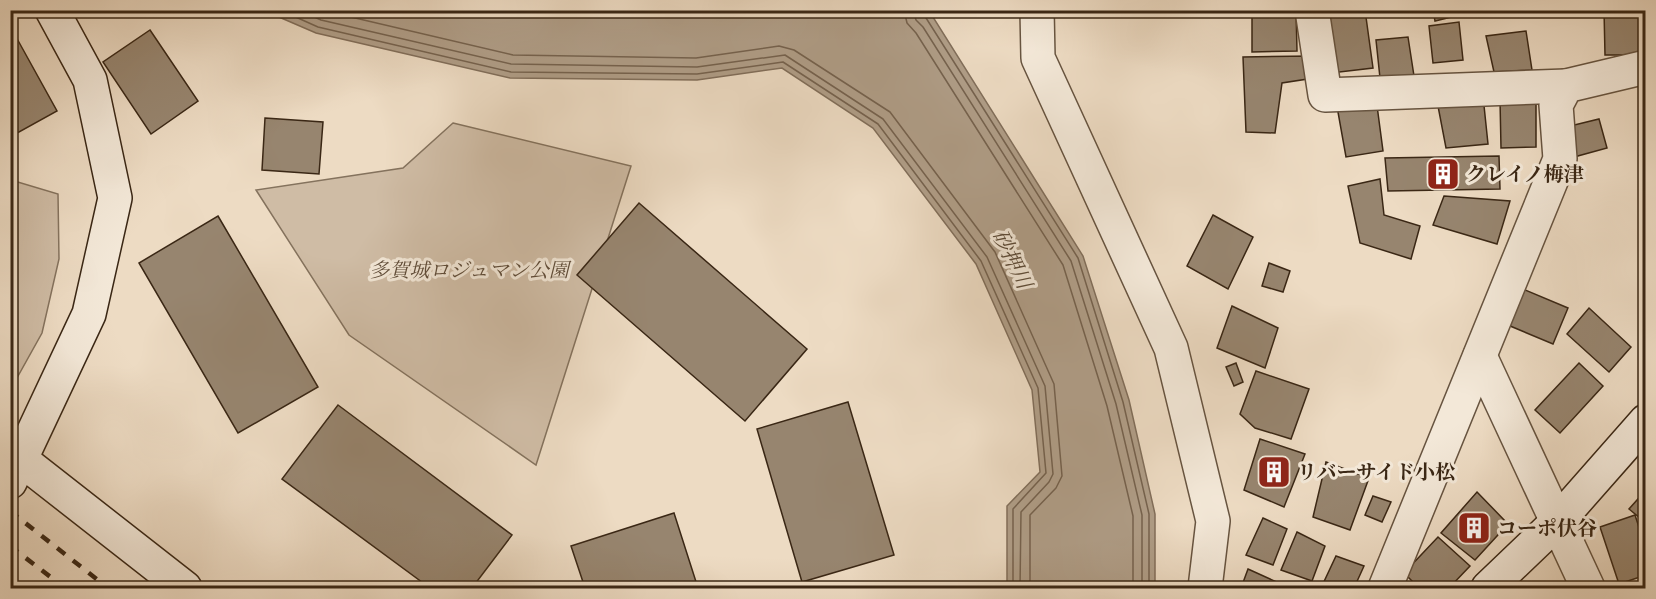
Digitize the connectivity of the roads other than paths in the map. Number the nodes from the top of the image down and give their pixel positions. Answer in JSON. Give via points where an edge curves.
{"nodes":[{"id":1,"x":52,"y":10,"type":"edge"},
{"id":2,"x":1037,"y":10,"type":"edge"},
{"id":3,"x":1312,"y":10,"type":"edge"},
{"id":4,"x":1646,"y":67,"type":"edge"},
{"id":5,"x":1566,"y":86,"type":"junction"},
{"id":6,"x":1480,"y":356,"type":"junction"},
{"id":7,"x":1646,"y":421,"type":"edge"},
{"id":8,"x":14,"y":465,"type":"edge"},
{"id":9,"x":1557,"y":522,"type":"junction"},
{"id":10,"x":184,"y":588,"type":"edge"},
{"id":11,"x":1205,"y":588,"type":"edge"},
{"id":12,"x":1385,"y":588,"type":"edge"},
{"id":13,"x":1488,"y":588,"type":"edge"},
{"id":14,"x":1588,"y":588,"type":"edge"}],
"edges":[{"from":1,"to":8,"type":"street","via":[[90,80],[115,198],[89,314]]},
{"from":2,"to":11,"type":"street","via":[[1038,58],[1171,348],[1213,521]]},
{"from":3,"to":5,"type":"street","via":[[1325,95]]},
{"from":4,"to":5,"type":"street"},
{"from":5,"to":6,"type":"street","via":[[1556,105],[1560,159]]},
{"from":6,"to":9,"type":"street"},
{"from":6,"to":12,"type":"street"},
{"from":7,"to":9,"type":"street"},
{"from":8,"to":10,"type":"street"},
{"from":9,"to":13,"type":"street"},
{"from":9,"to":14,"type":"street"}]}
